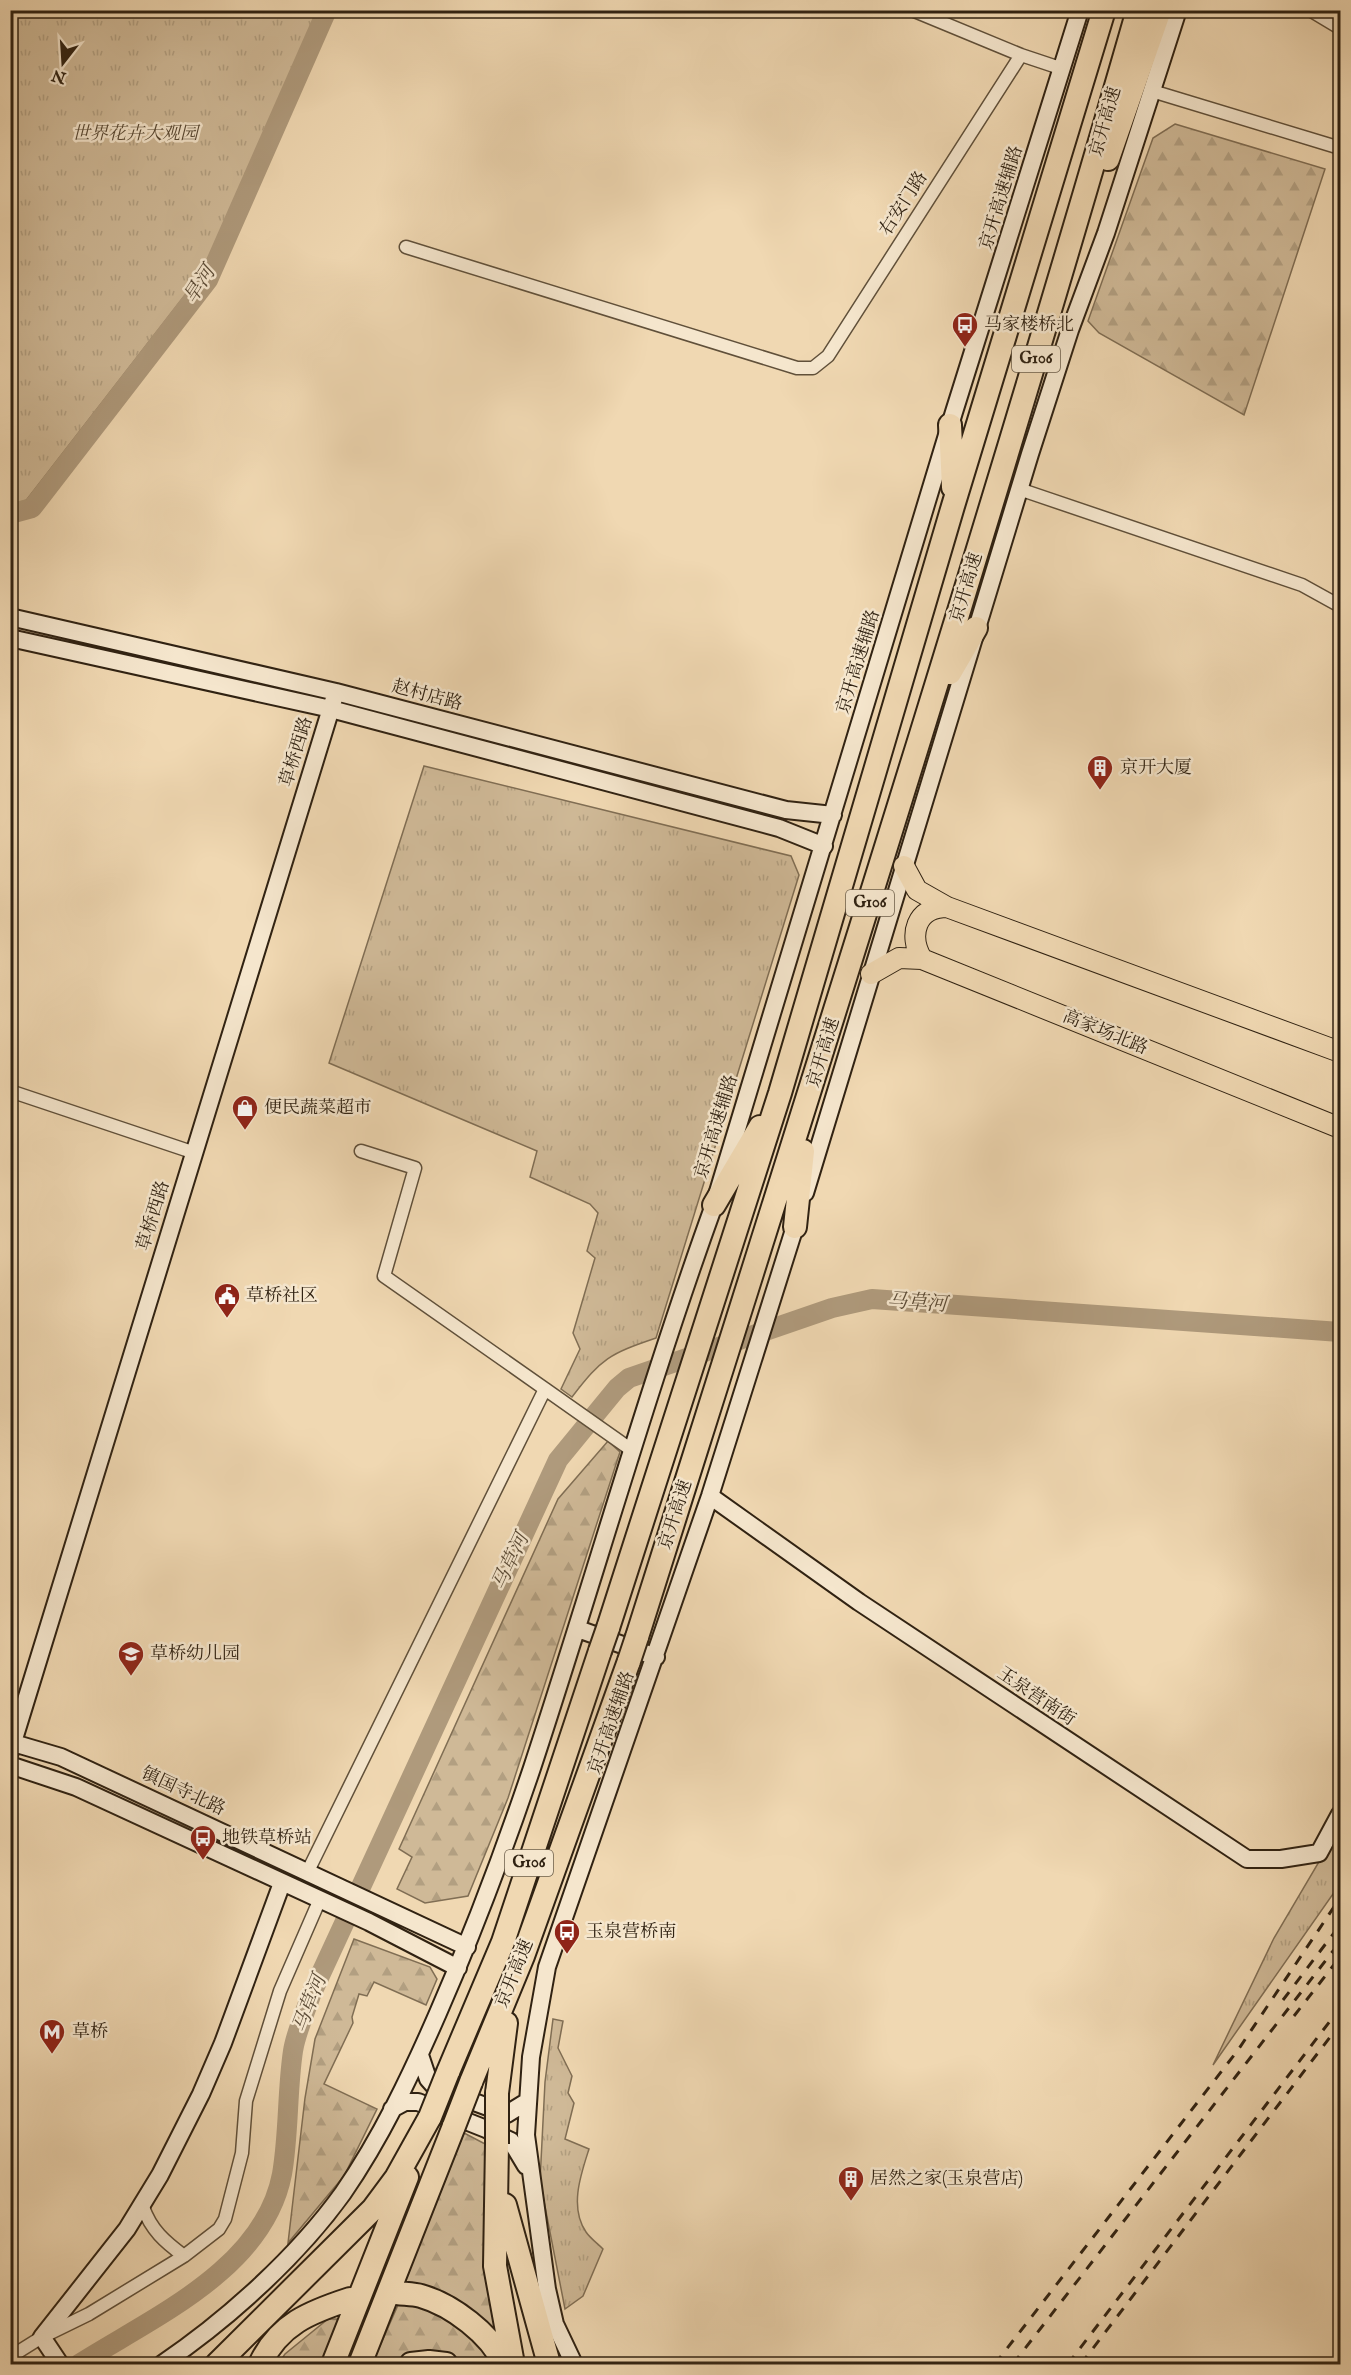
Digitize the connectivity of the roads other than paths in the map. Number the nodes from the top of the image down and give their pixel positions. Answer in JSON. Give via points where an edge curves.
{"nodes":[{"id":1,"x":912,"y":10,"type":"edge"},
{"id":2,"x":1080,"y":10,"type":"edge"},
{"id":3,"x":1104,"y":10,"type":"edge"},
{"id":4,"x":1138,"y":10,"type":"edge"},
{"id":5,"x":1160,"y":10,"type":"edge"},
{"id":6,"x":1178,"y":10,"type":"edge"},
{"id":7,"x":1310,"y":10,"type":"edge"},
{"id":8,"x":1341,"y":28,"type":"edge"},
{"id":9,"x":1021,"y":55,"type":"junction"},
{"id":10,"x":1063,"y":69,"type":"junction"},
{"id":11,"x":1152,"y":91,"type":"junction"},
{"id":12,"x":1341,"y":148,"type":"edge"},
{"id":13,"x":406,"y":247,"type":"dead end"},
{"id":14,"x":1067,"y":257,"type":"junction"},
{"id":15,"x":950,"y":425,"type":"junction"},
{"id":16,"x":1019,"y":489,"type":"junction"},
{"id":17,"x":953,"y":506,"type":"junction"},
{"id":18,"x":1341,"y":606,"type":"edge"},
{"id":19,"x":10,"y":617,"type":"edge"},
{"id":20,"x":976,"y":628,"type":"junction"},
{"id":21,"x":10,"y":638,"type":"edge"},
{"id":22,"x":336,"y":692,"type":"junction"},
{"id":23,"x":931,"y":706,"type":"junction"},
{"id":24,"x":331,"y":709,"type":"junction"},
{"id":25,"x":833,"y":815,"type":"junction"},
{"id":26,"x":824,"y":846,"type":"junction"},
{"id":27,"x":904,"y":866,"type":"junction"},
{"id":28,"x":947,"y":907,"type":"junction"},
{"id":29,"x":922,"y":959,"type":"junction"},
{"id":30,"x":871,"y":974,"type":"junction"},
{"id":31,"x":1341,"y":1052,"type":"edge"},
{"id":32,"x":10,"y":1091,"type":"edge"},
{"id":33,"x":780,"y":1092,"type":"junction"},
{"id":34,"x":809,"y":1101,"type":"junction"},
{"id":35,"x":1341,"y":1128,"type":"edge"},
{"id":36,"x":361,"y":1151,"type":"dead end"},
{"id":37,"x":195,"y":1153,"type":"junction"},
{"id":38,"x":714,"y":1205,"type":"junction"},
{"id":39,"x":795,"y":1227,"type":"junction"},
{"id":40,"x":544,"y":1389,"type":"junction"},
{"id":41,"x":633,"y":1451,"type":"junction"},
{"id":42,"x":710,"y":1496,"type":"junction"},
{"id":43,"x":578,"y":1629,"type":"junction"},
{"id":44,"x":656,"y":1657,"type":"junction"},
{"id":45,"x":12,"y":1745,"type":"edge"},
{"id":46,"x":10,"y":1765,"type":"edge"},
{"id":47,"x":1341,"y":1814,"type":"edge"},
{"id":48,"x":308,"y":1871,"type":"junction"},
{"id":49,"x":282,"y":1883,"type":"junction"},
{"id":50,"x":322,"y":1900,"type":"junction"},
{"id":51,"x":467,"y":1947,"type":"junction"},
{"id":52,"x":523,"y":1956,"type":"junction"},
{"id":53,"x":458,"y":1968,"type":"junction"},
{"id":54,"x":420,"y":2055,"type":"junction"},
{"id":55,"x":528,"y":2101,"type":"junction"},
{"id":56,"x":392,"y":2109,"type":"junction"},
{"id":57,"x":430,"y":2117,"type":"junction"},
{"id":58,"x":498,"y":2177,"type":"junction"},
{"id":59,"x":531,"y":2177,"type":"junction"},
{"id":60,"x":143,"y":2207,"type":"junction"},
{"id":61,"x":184,"y":2256,"type":"junction"},
{"id":62,"x":397,"y":2293,"type":"dead end"},
{"id":63,"x":350,"y":2298,"type":"dead end"},
{"id":64,"x":45,"y":2341,"type":"junction"},
{"id":65,"x":10,"y":2356,"type":"edge"},
{"id":66,"x":60,"y":2364,"type":"edge"},
{"id":67,"x":162,"y":2364,"type":"edge"},
{"id":68,"x":218,"y":2364,"type":"edge"},
{"id":69,"x":260,"y":2364,"type":"edge"},
{"id":70,"x":333,"y":2364,"type":"edge"},
{"id":71,"x":360,"y":2364,"type":"edge"},
{"id":72,"x":411,"y":2364,"type":"edge"},
{"id":73,"x":446,"y":2364,"type":"edge"},
{"id":74,"x":504,"y":2364,"type":"edge"},
{"id":75,"x":513,"y":2364,"type":"edge"},
{"id":76,"x":549,"y":2364,"type":"edge"},
{"id":77,"x":574,"y":2364,"type":"edge"}],
"edges":[{"from":1,"to":9,"type":"street"},
{"from":2,"to":10,"type":"street","name":"京开高速辅路"},
{"from":3,"to":17,"type":"highway","name":"京开高速","number":"G106"},
{"from":4,"to":14,"type":"highway","name":"京开高速","number":"G106"},
{"from":5,"to":14,"type":"highway","via":[[1118,135]]},
{"from":6,"to":11,"type":"street"},
{"from":7,"to":8,"type":"street"},
{"from":9,"to":10,"type":"street"},
{"from":9,"to":13,"type":"street","name":"右安门路","via":[[828,356],[813,368],[797,368]]},
{"from":10,"to":15,"type":"street","name":"京开高速辅路"},
{"from":11,"to":12,"type":"street"},
{"from":11,"to":16,"type":"street"},
{"from":14,"to":23,"type":"highway","name":"京开高速","number":"G106"},
{"from":15,"to":17,"type":"highway"},
{"from":15,"to":25,"type":"street","name":"京开高速辅路"},
{"from":16,"to":18,"type":"street","via":[[1302,585]]},
{"from":16,"to":20,"type":"street"},
{"from":17,"to":33,"type":"highway","name":"京开高速","number":"G106"},
{"from":19,"to":22,"type":"street","name":"赵村店路"},
{"from":20,"to":23,"type":"highway"},
{"from":20,"to":27,"type":"street"},
{"from":21,"to":24,"type":"street","name":"赵村店路"},
{"from":22,"to":24,"type":"street","name":"草桥西路"},
{"from":22,"to":25,"type":"street","name":"赵村店路","via":[[786,810]]},
{"from":23,"to":34,"type":"highway","name":"京开高速","number":"G106"},
{"from":24,"to":26,"type":"street","name":"赵村店路","via":[[780,828]]},
{"from":24,"to":37,"type":"street","name":"草桥西路"},
{"from":25,"to":26,"type":"street","name":"京开高速辅路"},
{"from":26,"to":38,"type":"street","name":"京开高速辅路"},
{"from":27,"to":28,"type":"main road","via":[[917,890]]},
{"from":27,"to":30,"type":"street"},
{"from":28,"to":29,"type":"main road","via":[[933,907],[918,924],[915,948]]},
{"from":28,"to":31,"type":"main road"},
{"from":29,"to":30,"type":"main road","name":"高家场北路","via":[[899,958]]},
{"from":29,"to":35,"type":"main road","name":"高家场北路"},
{"from":30,"to":39,"type":"street"},
{"from":32,"to":37,"type":"street"},
{"from":33,"to":38,"type":"highway"},
{"from":33,"to":57,"type":"highway","name":"京开高速","number":"G106","bridge":true,"via":[[689,1381],[503,1942]]},
{"from":34,"to":39,"type":"highway"},
{"from":34,"to":52,"type":"highway","name":"京开高速","number":"G106","bridge":true,"via":[[629,1661]]},
{"from":36,"to":40,"type":"street","via":[[415,1168],[384,1276]]},
{"from":37,"to":45,"type":"street","name":"草桥西路"},
{"from":38,"to":41,"type":"street","name":"京开高速辅路","via":[[670,1324]]},
{"from":39,"to":42,"type":"street","name":"京开高速辅路"},
{"from":40,"to":41,"type":"street"},
{"from":40,"to":48,"type":"street"},
{"from":41,"to":43,"type":"street"},
{"from":42,"to":44,"type":"street","name":"京开高速辅路"},
{"from":42,"to":47,"type":"street","name":"玉泉营南街","via":[[859,1602],[1247,1859],[1319,1853]]},
{"from":43,"to":44,"type":"street"},
{"from":43,"to":51,"type":"street","via":[[504,1854]]},
{"from":44,"to":55,"type":"street","name":"京开高速辅路","via":[[547,1967],[531,2057]]},
{"from":45,"to":48,"type":"street","name":"镇国寺北路","via":[[61,1757]]},
{"from":46,"to":49,"type":"street","via":[[76,1787]]},
{"from":48,"to":51,"type":"street","name":"镇国寺北路"},
{"from":49,"to":50,"type":"street"},
{"from":49,"to":60,"type":"street","via":[[201,2094]]},
{"from":50,"to":53,"type":"street"},
{"from":50,"to":61,"type":"street","via":[[280,1991],[246,2101],[242,2153],[225,2219],[208,2240]]},
{"from":51,"to":53,"type":"street"},
{"from":52,"to":58,"type":"highway","bridge":true,"via":[[503,2037],[497,2093]]},
{"from":52,"to":71,"type":"highway","name":"京开高速","number":"G106","bridge":true},
{"from":53,"to":54,"type":"street"},
{"from":54,"to":55,"type":"street","via":[[428,2079],[436,2088],[507,2114]]},
{"from":54,"to":56,"type":"street"},
{"from":55,"to":59,"type":"street","name":"京开高速辅路","via":[[526,2135]]},
{"from":56,"to":59,"type":"street","via":[[405,2102],[418,2102],[511,2141]]},
{"from":56,"to":67,"type":"street","via":[[343,2193],[305,2241],[251,2292]]},
{"from":57,"to":68,"type":"highway","via":[[396,2178],[373,2209]]},
{"from":57,"to":70,"type":"highway"},
{"from":58,"to":75,"type":"highway","via":[[495,2266]]},
{"from":58,"to":76,"type":"highway"},
{"from":59,"to":77,"type":"street","name":"京开高速辅路","via":[[551,2307]]},
{"from":60,"to":61,"type":"street","via":[[162,2240]]},
{"from":60,"to":64,"type":"street"},
{"from":61,"to":64,"type":"street"},
{"from":62,"to":74,"type":"highway","via":[[421,2296],[454,2312],[480,2333]]},
{"from":63,"to":69,"type":"highway","via":[[295,2320],[267,2350]]},
{"from":64,"to":65,"type":"street"},
{"from":64,"to":66,"type":"street"},
{"from":72,"to":73,"type":"highway"}]}
